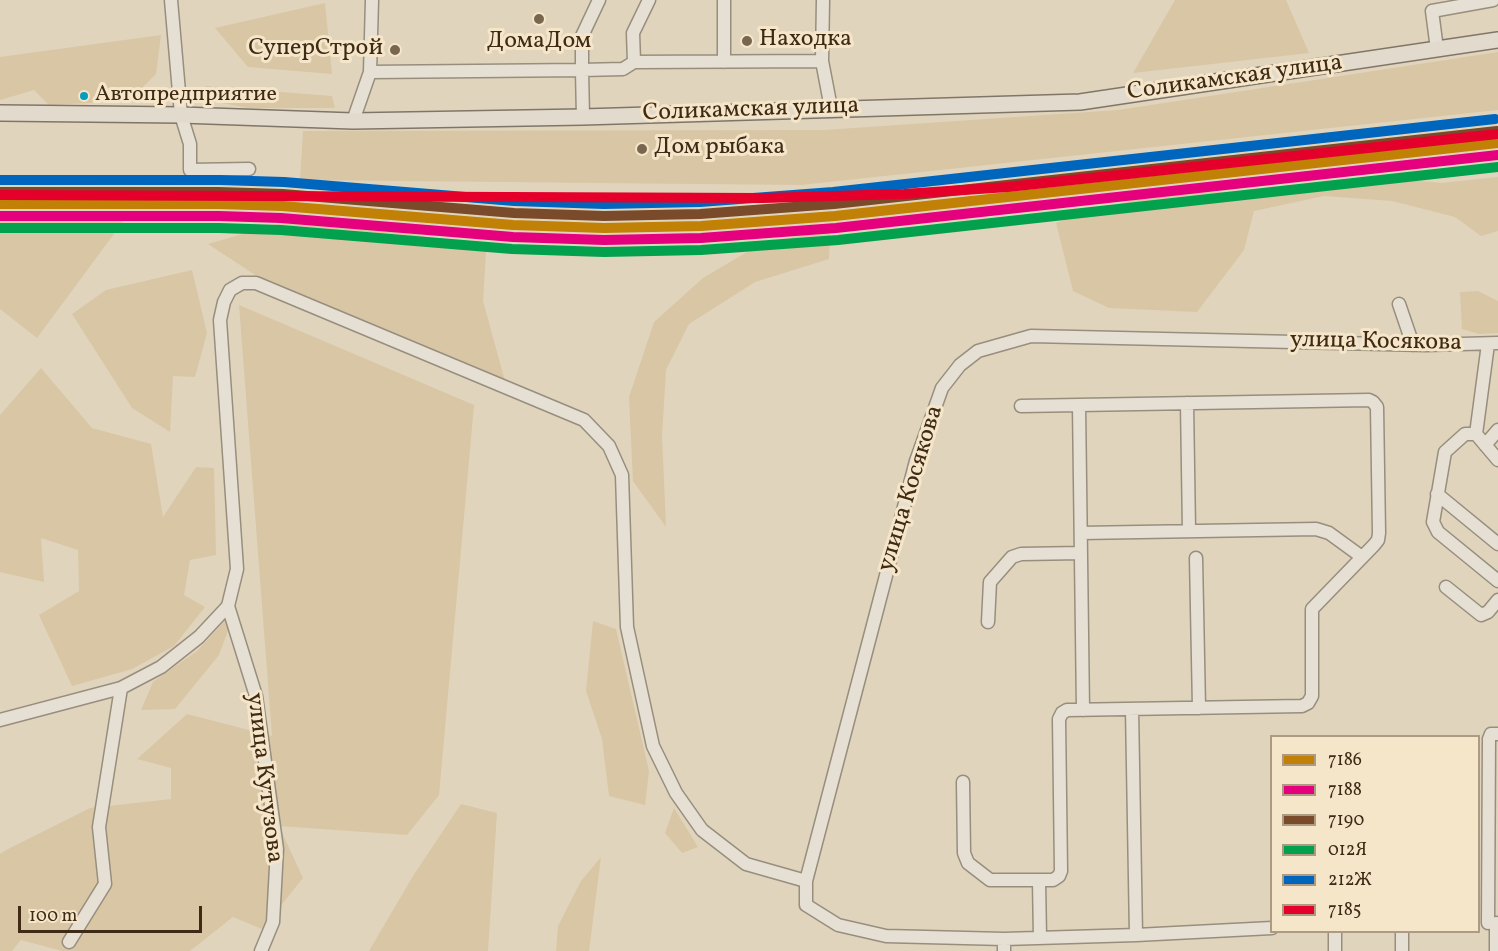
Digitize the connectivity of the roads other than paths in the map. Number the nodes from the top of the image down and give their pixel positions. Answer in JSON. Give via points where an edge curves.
{"nodes":[{"id":1,"x":171,"y":0,"type":"edge"},
{"id":2,"x":372,"y":0,"type":"edge"},
{"id":3,"x":649,"y":0,"type":"edge"},
{"id":4,"x":724,"y":0,"type":"edge"},
{"id":5,"x":823,"y":0,"type":"edge"},
{"id":6,"x":1493,"y":0,"type":"edge"},
{"id":7,"x":595,"y":2,"type":"edge"},
{"id":8,"x":1498,"y":40,"type":"edge"},
{"id":9,"x":1437,"y":50,"type":"junction"},
{"id":10,"x":822,"y":61,"type":"junction"},
{"id":11,"x":634,"y":62,"type":"junction"},
{"id":12,"x":724,"y":62,"type":"junction"},
{"id":13,"x":582,"y":70,"type":"junction"},
{"id":14,"x":370,"y":72,"type":"junction"},
{"id":15,"x":831,"y":108,"type":"junction"},
{"id":16,"x":0,"y":113,"type":"edge"},
{"id":17,"x":181,"y":115,"type":"junction"},
{"id":18,"x":583,"y":117,"type":"junction"},
{"id":19,"x":353,"y":121,"type":"junction"},
{"id":20,"x":249,"y":169,"type":"dead end"},
{"id":21,"x":1399,"y":304,"type":"dead end"},
{"id":22,"x":1493,"y":344,"type":"edge"},
{"id":23,"x":1413,"y":345,"type":"junction"},
{"id":24,"x":1187,"y":403,"type":"junction"},
{"id":25,"x":1079,"y":405,"type":"junction"},
{"id":26,"x":1021,"y":406,"type":"dead end"},
{"id":27,"x":1498,"y":430,"type":"edge"},
{"id":28,"x":1476,"y":434,"type":"junction"},
{"id":29,"x":1485,"y":445,"type":"junction"},
{"id":30,"x":1498,"y":460,"type":"edge"},
{"id":31,"x":1437,"y":494,"type":"junction"},
{"id":32,"x":1189,"y":531,"type":"junction"},
{"id":33,"x":1081,"y":533,"type":"junction"},
{"id":34,"x":1498,"y":543,"type":"edge"},
{"id":35,"x":1081,"y":553,"type":"junction"},
{"id":36,"x":1362,"y":556,"type":"junction"},
{"id":37,"x":1196,"y":558,"type":"dead end"},
{"id":38,"x":1498,"y":581,"type":"edge"},
{"id":39,"x":1446,"y":586,"type":"dead end"},
{"id":40,"x":1498,"y":600,"type":"edge"},
{"id":41,"x":228,"y":606,"type":"junction"},
{"id":42,"x":988,"y":622,"type":"dead end"},
{"id":43,"x":121,"y":688,"type":"junction"},
{"id":44,"x":1200,"y":708,"type":"junction"},
{"id":45,"x":1132,"y":709,"type":"junction"},
{"id":46,"x":1083,"y":710,"type":"junction"},
{"id":47,"x":0,"y":720,"type":"edge"},
{"id":48,"x":1498,"y":734,"type":"edge"},
{"id":49,"x":963,"y":782,"type":"dead end"},
{"id":50,"x":1493,"y":815,"type":"edge"},
{"id":51,"x":1039,"y":880,"type":"junction"},
{"id":52,"x":806,"y":881,"type":"junction"},
{"id":53,"x":1490,"y":923,"type":"edge"},
{"id":54,"x":1270,"y":928,"type":"edge"},
{"id":55,"x":1335,"y":933,"type":"edge"},
{"id":56,"x":1402,"y":933,"type":"edge"},
{"id":57,"x":1136,"y":935,"type":"junction"},
{"id":58,"x":1040,"y":938,"type":"junction"},
{"id":59,"x":69,"y":942,"type":"dead end"},
{"id":60,"x":1004,"y":945,"type":"edge"},
{"id":61,"x":261,"y":951,"type":"edge"},
{"id":62,"x":1335,"y":951,"type":"edge"},
{"id":63,"x":1402,"y":951,"type":"edge"},
{"id":64,"x":1496,"y":951,"type":"edge"}],
"edges":[{"from":1,"to":17,"type":"street"},
{"from":2,"to":14,"type":"street"},
{"from":3,"to":11,"type":"street","via":[[633,33]]},
{"from":4,"to":12,"type":"street"},
{"from":5,"to":10,"type":"street"},
{"from":6,"to":9,"type":"street","via":[[1432,10]]},
{"from":7,"to":13,"type":"street","via":[[582,36]]},
{"from":8,"to":9,"type":"main road","name":"Соликамская улица"},
{"from":9,"to":15,"type":"main road","name":"Соликамская улица","via":[[1080,102]]},
{"from":10,"to":12,"type":"street"},
{"from":10,"to":15,"type":"street"},
{"from":11,"to":12,"type":"street"},
{"from":11,"to":13,"type":"street","via":[[623,69]]},
{"from":13,"to":14,"type":"street"},
{"from":13,"to":18,"type":"street"},
{"from":14,"to":19,"type":"street"},
{"from":15,"to":18,"type":"main road","name":"Соликамская улица"},
{"from":16,"to":17,"type":"main road","name":"Соликамская улица"},
{"from":17,"to":19,"type":"main road","name":"Соликамская улица"},
{"from":17,"to":20,"type":"street","via":[[190,144],[190,171]]},
{"from":18,"to":19,"type":"main road","name":"Соликамская улица"},
{"from":21,"to":23,"type":"street"},
{"from":22,"to":23,"type":"street","name":"улица Косякова"},
{"from":22,"to":28,"type":"street"},
{"from":23,"to":52,"type":"street","name":"улица Косякова","via":[[1031,336],[978,351],[960,365],[942,388],[916,461]]},
{"from":24,"to":25,"type":"street"},
{"from":24,"to":32,"type":"street"},
{"from":24,"to":36,"type":"street","via":[[1374,402],[1379,533],[1378,540]]},
{"from":25,"to":26,"type":"street"},
{"from":25,"to":33,"type":"street"},
{"from":27,"to":29,"type":"street"},
{"from":28,"to":29,"type":"street"},
{"from":28,"to":31,"type":"street","via":[[1465,434],[1445,452]]},
{"from":29,"to":30,"type":"street"},
{"from":31,"to":34,"type":"street"},
{"from":31,"to":38,"type":"street","via":[[1434,528]]},
{"from":32,"to":33,"type":"street"},
{"from":32,"to":36,"type":"street","via":[[1316,529],[1329,533]]},
{"from":33,"to":35,"type":"street"},
{"from":35,"to":42,"type":"street","via":[[1012,557],[990,582]]},
{"from":35,"to":46,"type":"street"},
{"from":36,"to":44,"type":"street","via":[[1311,609],[1312,696],[1308,703]]},
{"from":37,"to":44,"type":"street"},
{"from":39,"to":40,"type":"street","via":[[1481,615]]},
{"from":41,"to":43,"type":"street","via":[[199,637],[161,667]]},
{"from":41,"to":52,"type":"street","via":[[237,569],[220,320],[230,290],[256,283],[584,420],[609,446],[622,475],[627,627],[653,746],[676,793],[702,830],[746,864]]},
{"from":41,"to":61,"type":"street","name":"улица Кутузова","via":[[256,696],[277,849],[273,922]]},
{"from":43,"to":47,"type":"street"},
{"from":43,"to":59,"type":"street","via":[[99,827],[105,884]]},
{"from":44,"to":45,"type":"street"},
{"from":45,"to":46,"type":"street"},
{"from":45,"to":57,"type":"street"},
{"from":46,"to":51,"type":"street","via":[[1067,710],[1059,719],[1061,871],[1053,880]]},
{"from":48,"to":50,"type":"street","via":[[1491,734],[1489,739]]},
{"from":49,"to":51,"type":"street","via":[[964,853],[968,863],[990,880]]},
{"from":50,"to":53,"type":"street"},
{"from":51,"to":58,"type":"street"},
{"from":52,"to":60,"type":"street","name":"улица Косякова","via":[[806,905],[838,925],[886,936]]},
{"from":53,"to":64,"type":"street"},
{"from":54,"to":57,"type":"street"},
{"from":55,"to":62,"type":"street"},
{"from":56,"to":63,"type":"street"},
{"from":57,"to":58,"type":"street"},
{"from":58,"to":60,"type":"street"}]}
